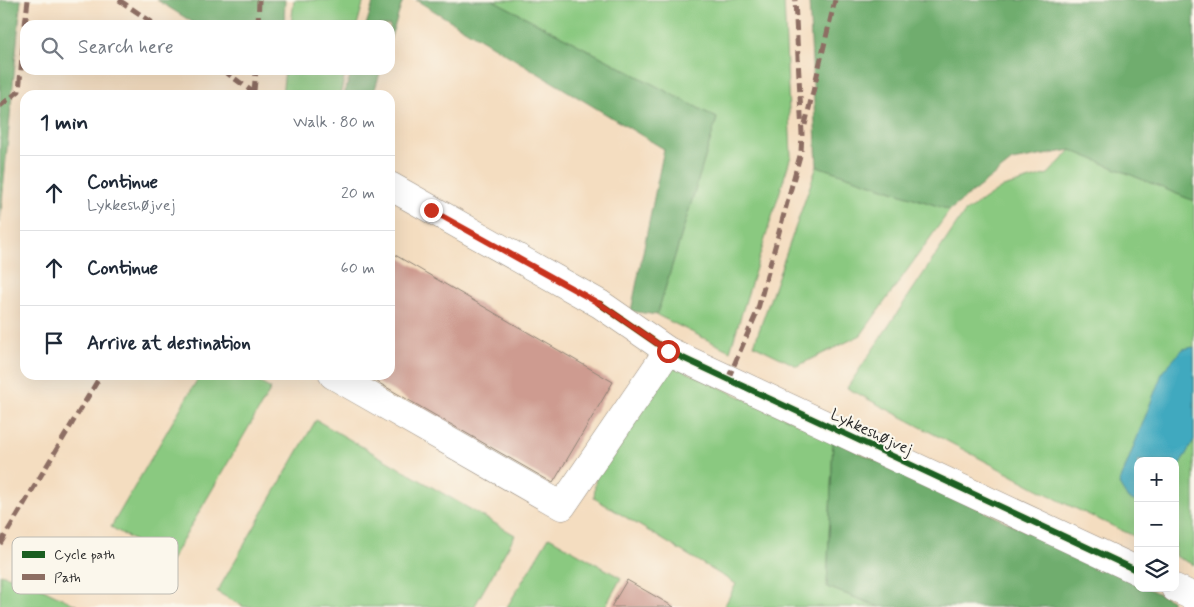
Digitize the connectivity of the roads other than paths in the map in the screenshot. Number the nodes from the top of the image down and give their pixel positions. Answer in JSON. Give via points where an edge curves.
{"nodes":[{"id":1,"x":395,"y":189,"type":"edge"},
{"id":2,"x":668,"y":351,"type":"junction"},
{"id":3,"x":341,"y":380,"type":"edge"},
{"id":4,"x":1134,"y":569,"type":"edge"},
{"id":5,"x":1179,"y":590,"type":"edge"},
{"id":6,"x":1194,"y":597,"type":"edge"}],
"edges":[{"from":1,"to":2,"type":"street","name":"Lykkeshøjvej","via":[[600,304]]},
{"from":2,"to":3,"type":"street","via":[[562,506]]},
{"from":2,"to":4,"type":"street","name":"Lykkeshøjvej"},
{"from":5,"to":6,"type":"street"}]}
